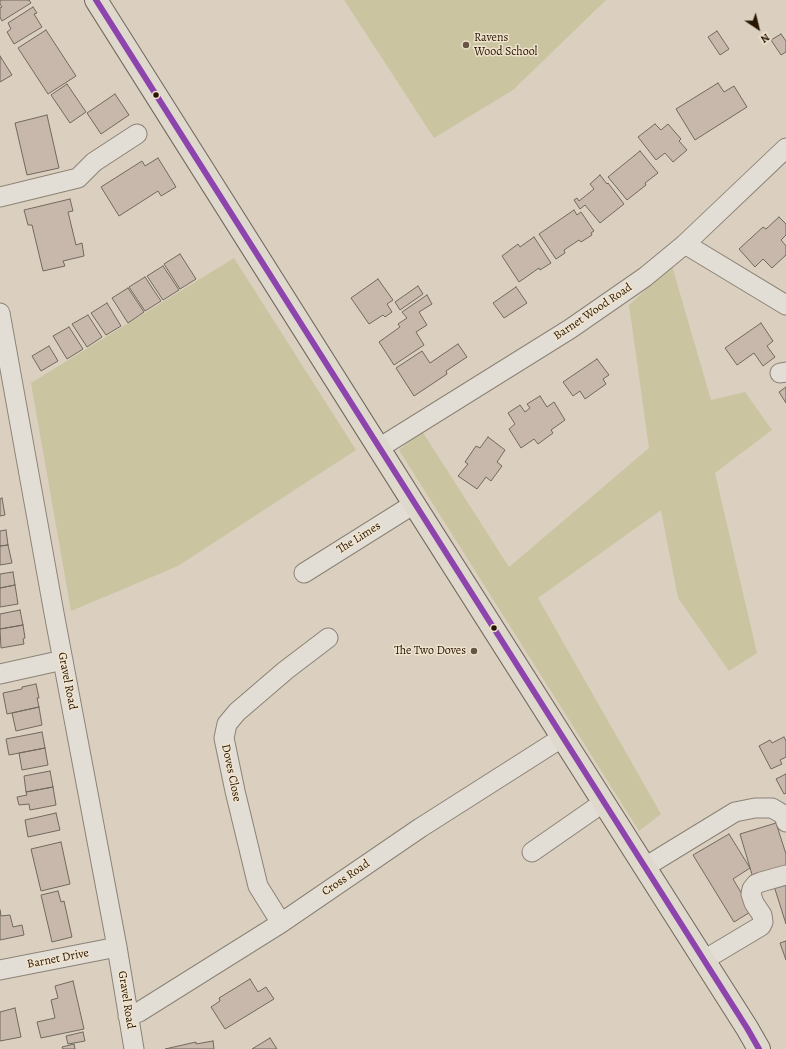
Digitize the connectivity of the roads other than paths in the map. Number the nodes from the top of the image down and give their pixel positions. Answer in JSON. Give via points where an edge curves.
{"nodes":[{"id":1,"x":96,"y":0,"type":"edge"},
{"id":2,"x":137,"y":134,"type":"dead end"},
{"id":3,"x":786,"y":148,"type":"edge"},
{"id":4,"x":0,"y":197,"type":"edge"},
{"id":5,"x":685,"y":244,"type":"junction"},
{"id":6,"x":786,"y":305,"type":"edge"},
{"id":7,"x":0,"y":313,"type":"edge"},
{"id":8,"x":379,"y":448,"type":"junction"},
{"id":9,"x":414,"y":504,"type":"junction"},
{"id":10,"x":304,"y":573,"type":"dead end"},
{"id":11,"x":328,"y":638,"type":"dead end"},
{"id":12,"x":63,"y":660,"type":"junction"},
{"id":13,"x":0,"y":674,"type":"edge"},
{"id":14,"x":563,"y":738,"type":"junction"},
{"id":15,"x":604,"y":802,"type":"junction"},
{"id":16,"x":786,"y":822,"type":"edge"},
{"id":17,"x":532,"y":852,"type":"dead end"},
{"id":18,"x":645,"y":867,"type":"junction"},
{"id":19,"x":786,"y":875,"type":"edge"},
{"id":20,"x":281,"y":923,"type":"junction"},
{"id":21,"x":117,"y":947,"type":"junction"},
{"id":22,"x":704,"y":960,"type":"junction"},
{"id":23,"x":0,"y":970,"type":"edge"},
{"id":24,"x":128,"y":1016,"type":"junction"},
{"id":25,"x":134,"y":1049,"type":"edge"},
{"id":26,"x":759,"y":1049,"type":"edge"}],
"edges":[{"from":1,"to":8,"type":"main road"},
{"from":2,"to":4,"type":"street","via":[[94,162],[78,178]]},
{"from":3,"to":5,"type":"street","name":"Barnet Wood Road"},
{"from":5,"to":6,"type":"street"},
{"from":5,"to":8,"type":"street","name":"Barnet Wood Road","via":[[645,277],[570,329]]},
{"from":7,"to":12,"type":"street","name":"Gravel Road"},
{"from":8,"to":9,"type":"main road"},
{"from":9,"to":10,"type":"street","name":"The Limes"},
{"from":9,"to":14,"type":"main road"},
{"from":11,"to":20,"type":"street","name":"Doves Close","via":[[237,712],[227,724],[224,738],[258,886]]},
{"from":12,"to":13,"type":"street"},
{"from":12,"to":21,"type":"street","name":"Gravel Road"},
{"from":14,"to":15,"type":"main road"},
{"from":14,"to":20,"type":"street","name":"Cross Road","via":[[420,828]]},
{"from":15,"to":17,"type":"street"},
{"from":15,"to":18,"type":"main road"},
{"from":16,"to":18,"type":"street","via":[[784,814],[772,808],[735,812]]},
{"from":18,"to":22,"type":"main road"},
{"from":19,"to":22,"type":"street","via":[[756,884],[752,889],[754,903],[762,915],[761,926]]},
{"from":20,"to":24,"type":"street","name":"Cross Road","via":[[139,1012]]},
{"from":21,"to":23,"type":"street","name":"Barnet Drive"},
{"from":21,"to":24,"type":"street","name":"Gravel Road"},
{"from":22,"to":26,"type":"main road"},
{"from":24,"to":25,"type":"street","name":"Gravel Road"}]}
